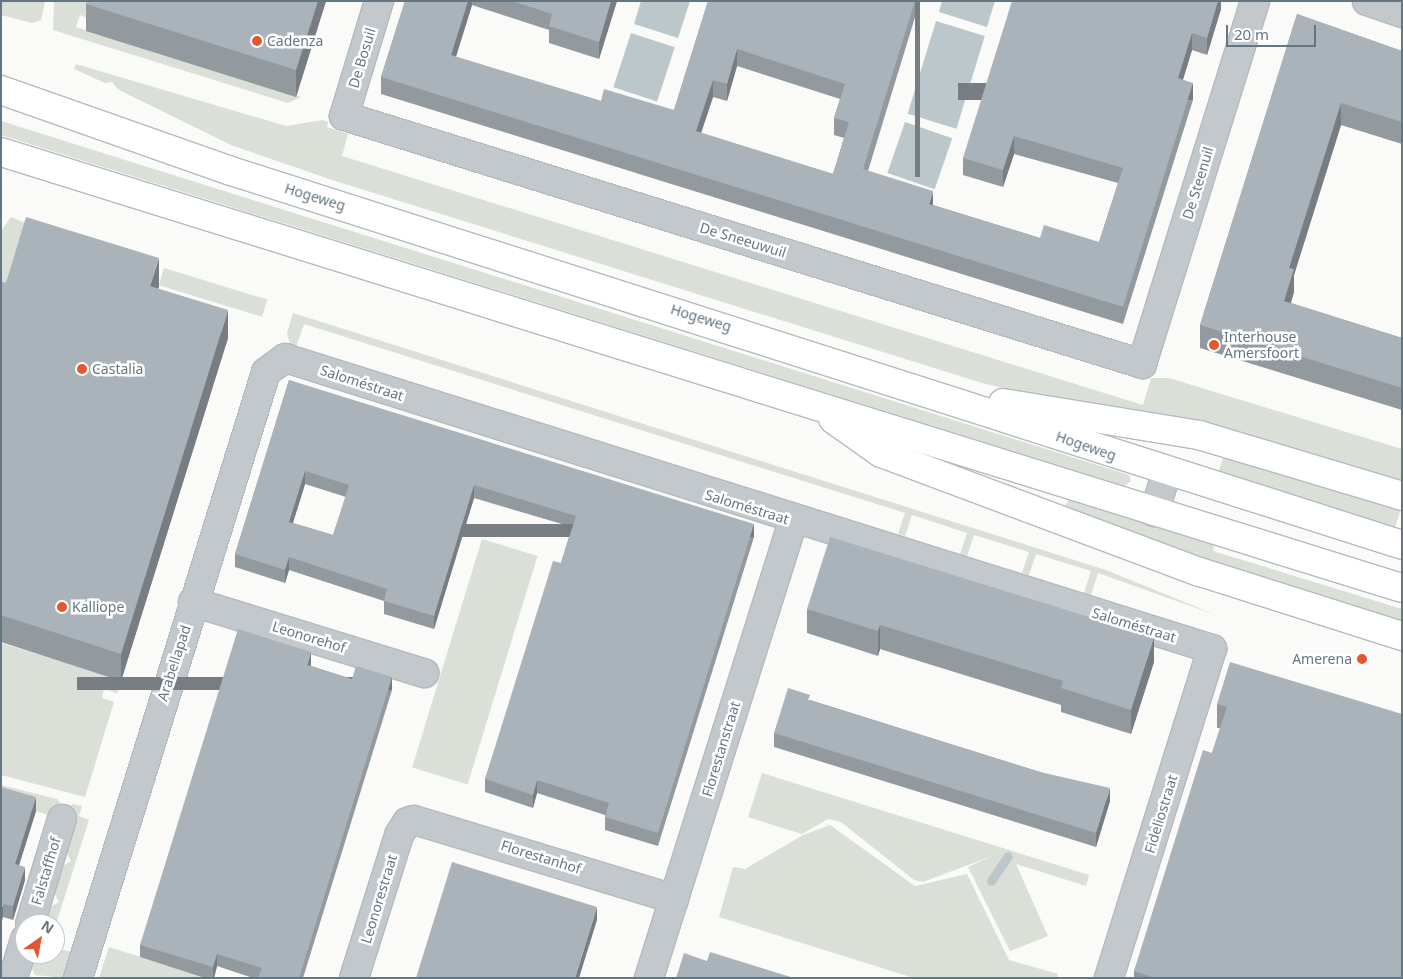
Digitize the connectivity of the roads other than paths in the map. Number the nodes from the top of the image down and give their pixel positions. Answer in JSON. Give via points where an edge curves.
{"nodes":[{"id":1,"x":379,"y":1,"type":"edge"},
{"id":2,"x":1255,"y":1,"type":"edge"},
{"id":3,"x":1367,"y":1,"type":"edge"},
{"id":4,"x":1402,"y":13,"type":"edge"},
{"id":5,"x":1,"y":90,"type":"edge"},
{"id":6,"x":344,"y":116,"type":"joint"},
{"id":7,"x":1,"y":152,"type":"edge"},
{"id":8,"x":285,"y":358,"type":"joint"},
{"id":9,"x":1142,"y":364,"type":"joint"},
{"id":10,"x":929,"y":390,"type":"junction"},
{"id":11,"x":809,"y":403,"type":"junction"},
{"id":12,"x":1167,"y":472,"type":"junction"},
{"id":13,"x":1402,"y":496,"type":"edge"},
{"id":14,"x":1154,"y":512,"type":"junction"},
{"id":15,"x":793,"y":521,"type":"junction"},
{"id":16,"x":1402,"y":545,"type":"edge"},
{"id":17,"x":1402,"y":588,"type":"edge"},
{"id":18,"x":194,"y":602,"type":"junction"},
{"id":19,"x":1402,"y":636,"type":"edge"},
{"id":20,"x":1212,"y":649,"type":"joint"},
{"id":21,"x":424,"y":673,"type":"dead end"},
{"id":22,"x":62,"y":819,"type":"dead end"},
{"id":23,"x":407,"y":822,"type":"joint"},
{"id":24,"x":674,"y":899,"type":"junction"},
{"id":25,"x":33,"y":914,"type":"edge"},
{"id":26,"x":17,"y":964,"type":"edge"},
{"id":27,"x":1,"y":971,"type":"edge"},
{"id":28,"x":12,"y":978,"type":"edge"},
{"id":29,"x":78,"y":978,"type":"edge"},
{"id":30,"x":354,"y":978,"type":"edge"},
{"id":31,"x":649,"y":978,"type":"edge"},
{"id":32,"x":1109,"y":978,"type":"edge"}],
"edges":[{"from":1,"to":6,"type":"street","name":"De Bosuil"},
{"from":2,"to":9,"type":"street","name":"De Steenuil"},
{"from":3,"to":4,"type":"street"},
{"from":5,"to":10,"type":"main road","name":"Hogeweg","via":[[228,170]]},
{"from":6,"to":9,"type":"street","name":"De Sneeuwuil"},
{"from":7,"to":11,"type":"main road"},
{"from":8,"to":15,"type":"street","name":"Saloméstraat"},
{"from":8,"to":18,"type":"street","name":"Arabellapad","via":[[266,372]]},
{"from":10,"to":12,"type":"main road","name":"Hogeweg"},
{"from":10,"to":13,"type":"main road","via":[[1199,434]]},
{"from":11,"to":14,"type":"main road"},
{"from":11,"to":19,"type":"main road","via":[[881,453],[1200,572]]},
{"from":12,"to":14,"type":"street"},
{"from":12,"to":16,"type":"main road","name":"Hogeweg"},
{"from":14,"to":17,"type":"main road"},
{"from":15,"to":20,"type":"street","name":"Saloméstraat"},
{"from":15,"to":24,"type":"street","name":"Florestanstraat"},
{"from":18,"to":21,"type":"street","name":"Leonorehof"},
{"from":18,"to":29,"type":"street","name":"Arabellapad"},
{"from":20,"to":32,"type":"street","name":"Fideliostraat"},
{"from":22,"to":25,"type":"street","name":"Falstaffhof"},
{"from":23,"to":24,"type":"street","name":"Florestanhof","via":[[426,821]]},
{"from":23,"to":30,"type":"street","name":"Leonorestraat","via":[[399,835]]},
{"from":24,"to":31,"type":"street","name":"Florestanstraat"},
{"from":26,"to":28,"type":"street"},
{"from":27,"to":28,"type":"street"}]}
